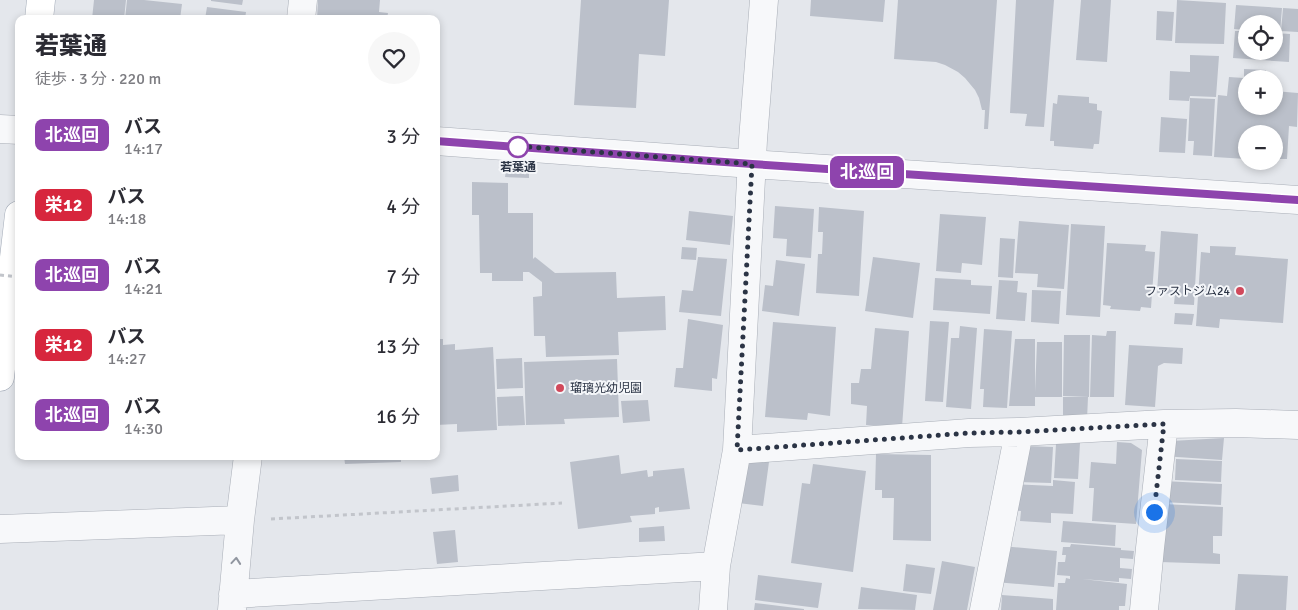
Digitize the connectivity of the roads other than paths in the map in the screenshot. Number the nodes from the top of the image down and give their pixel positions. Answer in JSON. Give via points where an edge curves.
{"nodes":[{"id":1,"x":41,"y":0,"type":"edge"},
{"id":2,"x":303,"y":0,"type":"edge"},
{"id":3,"x":764,"y":0,"type":"edge"},
{"id":4,"x":39,"y":15,"type":"edge"},
{"id":5,"x":301,"y":15,"type":"edge"},
{"id":6,"x":0,"y":129,"type":"edge"},
{"id":7,"x":15,"y":130,"type":"edge"},
{"id":8,"x":440,"y":141,"type":"edge"},
{"id":9,"x":752,"y":164,"type":"junction"},
{"id":10,"x":1298,"y":200,"type":"edge"},
{"id":11,"x":15,"y":249,"type":"edge"},
{"id":12,"x":0,"y":377,"type":"edge"},
{"id":13,"x":1164,"y":424,"type":"junction"},
{"id":14,"x":1298,"y":425,"type":"edge"},
{"id":15,"x":1019,"y":432,"type":"junction"},
{"id":16,"x":737,"y":450,"type":"junction"},
{"id":17,"x":248,"y":460,"type":"edge"},
{"id":18,"x":240,"y":520,"type":"junction"},
{"id":19,"x":0,"y":529,"type":"edge"},
{"id":20,"x":716,"y":566,"type":"junction"},
{"id":21,"x":232,"y":602,"type":"edge"},
{"id":22,"x":713,"y":610,"type":"edge"},
{"id":23,"x":984,"y":610,"type":"edge"},
{"id":24,"x":1144,"y":610,"type":"edge"}],
"edges":[{"from":1,"to":4,"type":"main road"},
{"from":2,"to":5,"type":"street"},
{"from":3,"to":9,"type":"street"},
{"from":6,"to":7,"type":"street"},
{"from":8,"to":9,"type":"street"},
{"from":9,"to":10,"type":"street"},
{"from":9,"to":16,"type":"street"},
{"from":11,"to":12,"type":"main road"},
{"from":13,"to":14,"type":"street"},
{"from":13,"to":15,"type":"street"},
{"from":13,"to":24,"type":"street"},
{"from":15,"to":16,"type":"street"},
{"from":15,"to":23,"type":"street"},
{"from":16,"to":20,"type":"street"},
{"from":17,"to":18,"type":"street"},
{"from":18,"to":19,"type":"street"},
{"from":21,"to":18,"type":"street","one_way":true},
{"from":20,"to":21,"type":"street"},
{"from":20,"to":22,"type":"street"}]}
